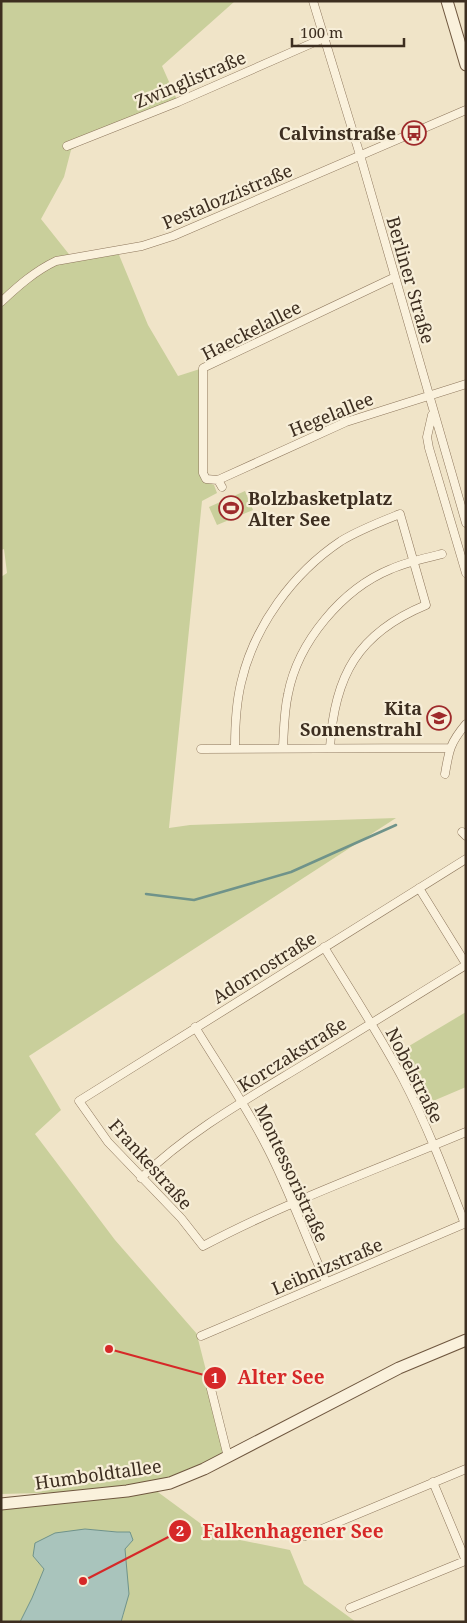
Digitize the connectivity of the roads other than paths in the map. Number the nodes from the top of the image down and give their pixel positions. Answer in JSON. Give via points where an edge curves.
{"nodes":[{"id":1,"x":313,"y":1,"type":"edge"},
{"id":2,"x":448,"y":1,"type":"edge"},
{"id":3,"x":324,"y":38,"type":"junction"},
{"id":4,"x":466,"y":65,"type":"edge"},
{"id":5,"x":466,"y":110,"type":"edge"},
{"id":6,"x":67,"y":146,"type":"dead end"},
{"id":7,"x":360,"y":155,"type":"junction"},
{"id":8,"x":395,"y":277,"type":"junction"},
{"id":9,"x":1,"y":302,"type":"edge"},
{"id":10,"x":466,"y":384,"type":"edge"},
{"id":11,"x":428,"y":395,"type":"junction"},
{"id":12,"x":433,"y":413,"type":"junction"},
{"id":13,"x":220,"y":483,"type":"joint"},
{"id":14,"x":466,"y":524,"type":"edge"},
{"id":15,"x":442,"y":554,"type":"dead end"},
{"id":16,"x":414,"y":561,"type":"junction"},
{"id":17,"x":466,"y":573,"type":"edge"},
{"id":18,"x":466,"y":724,"type":"edge"},
{"id":19,"x":283,"y":747,"type":"junction"},
{"id":20,"x":201,"y":748,"type":"dead end"},
{"id":21,"x":234,"y":748,"type":"junction"},
{"id":22,"x":330,"y":748,"type":"junction"},
{"id":23,"x":449,"y":748,"type":"junction"},
{"id":24,"x":445,"y":774,"type":"dead end"},
{"id":25,"x":466,"y":859,"type":"edge"},
{"id":26,"x":419,"y":888,"type":"junction"},
{"id":27,"x":324,"y":947,"type":"junction"},
{"id":28,"x":466,"y":964,"type":"edge"},
{"id":29,"x":371,"y":1023,"type":"junction"},
{"id":30,"x":195,"y":1028,"type":"junction"},
{"id":31,"x":78,"y":1101,"type":"joint"},
{"id":32,"x":242,"y":1102,"type":"junction"},
{"id":33,"x":466,"y":1132,"type":"edge"},
{"id":34,"x":433,"y":1145,"type":"junction"},
{"id":35,"x":141,"y":1178,"type":"junction"},
{"id":36,"x":293,"y":1203,"type":"junction"},
{"id":37,"x":465,"y":1224,"type":"edge"},
{"id":38,"x":326,"y":1282,"type":"junction"},
{"id":39,"x":201,"y":1336,"type":"dead end"},
{"id":40,"x":466,"y":1340,"type":"edge"},
{"id":41,"x":211,"y":1389,"type":"dead end"},
{"id":42,"x":228,"y":1457,"type":"junction"},
{"id":43,"x":466,"y":1469,"type":"edge"},
{"id":44,"x":433,"y":1482,"type":"junction"},
{"id":45,"x":1,"y":1504,"type":"edge"},
{"id":46,"x":306,"y":1536,"type":"dead end"},
{"id":47,"x":465,"y":1561,"type":"edge"},
{"id":48,"x":350,"y":1608,"type":"dead end"}],
"edges":[{"from":1,"to":3,"type":"street"},
{"from":2,"to":4,"type":"street"},
{"from":3,"to":6,"type":"street","name":"Zwinglistraße"},
{"from":3,"to":7,"type":"street"},
{"from":5,"to":7,"type":"street","name":"Pestalozzistraße"},
{"from":7,"to":8,"type":"street","name":"Berliner Straße"},
{"from":7,"to":9,"type":"street","name":"Pestalozzistraße","via":[[173,236],[142,246],[56,261],[43,267]]},
{"from":8,"to":11,"type":"street","name":"Berliner Straße"},
{"from":8,"to":13,"type":"street","name":"Haeckelallee","via":[[203,368],[203,473],[206,478]]},
{"from":10,"to":11,"type":"street","name":"Hegelallee"},
{"from":11,"to":12,"type":"street","name":"Berliner Straße"},
{"from":11,"to":13,"type":"street","name":"Hegelallee","via":[[346,422]]},
{"from":12,"to":14,"type":"street","name":"Berliner Straße"},
{"from":12,"to":17,"type":"street","name":"Berliner Straße","via":[[427,437],[429,448]]},
{"from":15,"to":16,"type":"street"},
{"from":16,"to":19,"type":"street","via":[[390,569],[357,589],[335,608],[311,638],[288,693]]},
{"from":16,"to":21,"type":"street","via":[[400,514],[342,541],[297,580],[263,628],[246,666]]},
{"from":16,"to":22,"type":"street","via":[[426,605],[388,625],[356,656],[335,703]]},
{"from":18,"to":23,"type":"street"},
{"from":19,"to":21,"type":"street"},
{"from":19,"to":22,"type":"street"},
{"from":20,"to":21,"type":"street"},
{"from":22,"to":23,"type":"street"},
{"from":23,"to":24,"type":"street"},
{"from":25,"to":26,"type":"street","name":"Adornostraße"},
{"from":26,"to":27,"type":"street","name":"Adornostraße"},
{"from":26,"to":28,"type":"street"},
{"from":27,"to":29,"type":"street","name":"Nobelstraße"},
{"from":27,"to":30,"type":"street","name":"Adornostraße"},
{"from":28,"to":29,"type":"street","name":"Korczakstraße"},
{"from":29,"to":32,"type":"street","name":"Korczakstraße"},
{"from":29,"to":34,"type":"street","name":"Nobelstraße","via":[[404,1081]]},
{"from":30,"to":31,"type":"street","name":"Adornostraße"},
{"from":30,"to":32,"type":"street","name":"Montessoristraße"},
{"from":31,"to":35,"type":"street","name":"Frankestraße","via":[[108,1142]]},
{"from":32,"to":35,"type":"street","name":"Korczakstraße","via":[[173,1148]]},
{"from":32,"to":36,"type":"street","name":"Montessoristraße"},
{"from":33,"to":34,"type":"street"},
{"from":34,"to":36,"type":"street"},
{"from":34,"to":37,"type":"street","name":"Nobelstraße"},
{"from":35,"to":36,"type":"street","name":"Frankestraße","via":[[204,1246]]},
{"from":36,"to":38,"type":"street","name":"Montessoristraße"},
{"from":37,"to":38,"type":"street","name":"Leibnizstraße"},
{"from":38,"to":39,"type":"street","name":"Leibnizstraße"},
{"from":40,"to":42,"type":"street","name":"Humboldtallee","via":[[398,1368]]},
{"from":41,"to":42,"type":"street"},
{"from":42,"to":45,"type":"street","name":"Humboldtallee","via":[[170,1483]]},
{"from":43,"to":44,"type":"street"},
{"from":44,"to":46,"type":"street"},
{"from":44,"to":47,"type":"street"},
{"from":47,"to":48,"type":"street"}]}
